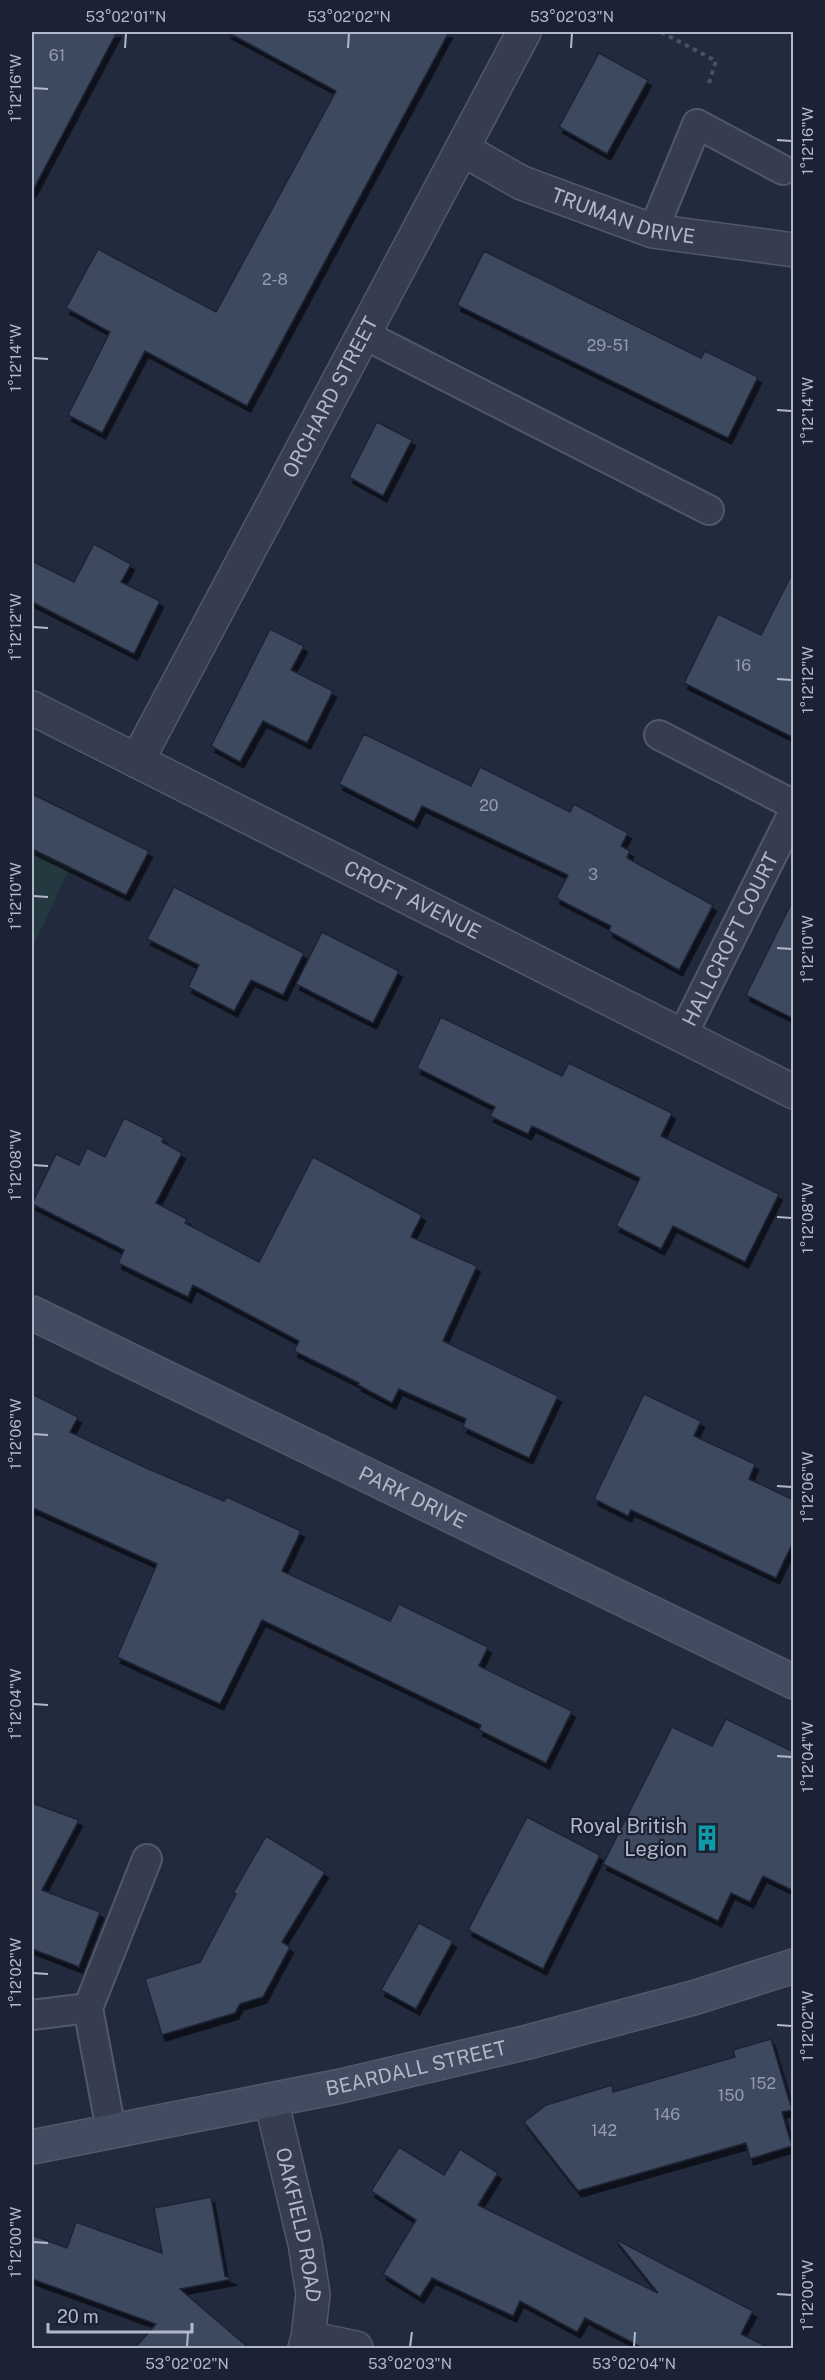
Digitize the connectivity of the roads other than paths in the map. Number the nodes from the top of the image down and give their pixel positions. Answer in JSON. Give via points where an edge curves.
{"nodes":[{"id":1,"x":524,"y":32,"type":"edge"},
{"id":2,"x":462,"y":150,"type":"junction"},
{"id":3,"x":783,"y":170,"type":"dead end"},
{"id":4,"x":653,"y":231,"type":"junction"},
{"id":5,"x":794,"y":250,"type":"edge"},
{"id":6,"x":363,"y":334,"type":"junction"},
{"id":7,"x":709,"y":510,"type":"dead end"},
{"id":8,"x":32,"y":708,"type":"edge"},
{"id":9,"x":659,"y":735,"type":"dead end"},
{"id":10,"x":137,"y":761,"type":"junction"},
{"id":11,"x":794,"y":805,"type":"edge"},
{"id":12,"x":794,"y":811,"type":"edge"},
{"id":13,"x":682,"y":1036,"type":"junction"},
{"id":14,"x":794,"y":1092,"type":"edge"},
{"id":15,"x":32,"y":1313,"type":"edge"},
{"id":16,"x":794,"y":1682,"type":"edge"},
{"id":17,"x":147,"y":1859,"type":"dead end"},
{"id":18,"x":794,"y":1966,"type":"edge"},
{"id":19,"x":88,"y":2008,"type":"junction"},
{"id":20,"x":32,"y":2015,"type":"edge"},
{"id":21,"x":271,"y":2100,"type":"junction"},
{"id":22,"x":111,"y":2130,"type":"junction"},
{"id":23,"x":32,"y":2147,"type":"edge"},
{"id":24,"x":307,"y":2343,"type":"edge"},
{"id":25,"x":356,"y":2349,"type":"edge"}],
"edges":[{"from":1,"to":2,"type":"street","name":"ORCHARD STREET"},
{"from":2,"to":4,"type":"street","name":"TRUMAN DRIVE","via":[[522,183]]},
{"from":2,"to":6,"type":"street","name":"ORCHARD STREET"},
{"from":3,"to":4,"type":"lane","via":[[697,124]]},
{"from":4,"to":5,"type":"street","name":"TRUMAN DRIVE"},
{"from":6,"to":7,"type":"lane"},
{"from":6,"to":10,"type":"street","name":"ORCHARD STREET"},
{"from":8,"to":10,"type":"street","name":"CROFT AVENUE"},
{"from":9,"to":11,"type":"lane"},
{"from":10,"to":13,"type":"street","name":"CROFT AVENUE"},
{"from":12,"to":13,"type":"lane","name":"HALLCROFT COURT"},
{"from":13,"to":14,"type":"street","name":"CROFT AVENUE"},
{"from":15,"to":16,"type":"street","name":"PARK DRIVE"},
{"from":17,"to":19,"type":"lane"},
{"from":18,"to":21,"type":"street","name":"BEARDALL STREET","via":[[693,1998],[528,2042]]},
{"from":19,"to":20,"type":"lane"},
{"from":19,"to":22,"type":"lane"},
{"from":21,"to":22,"type":"street","name":"BEARDALL STREET"},
{"from":21,"to":24,"type":"street","name":"OAKFIELD ROAD","via":[[313,2294]]},
{"from":22,"to":23,"type":"street","name":"BEARDALL STREET"},
{"from":24,"to":25,"type":"street"}]}
